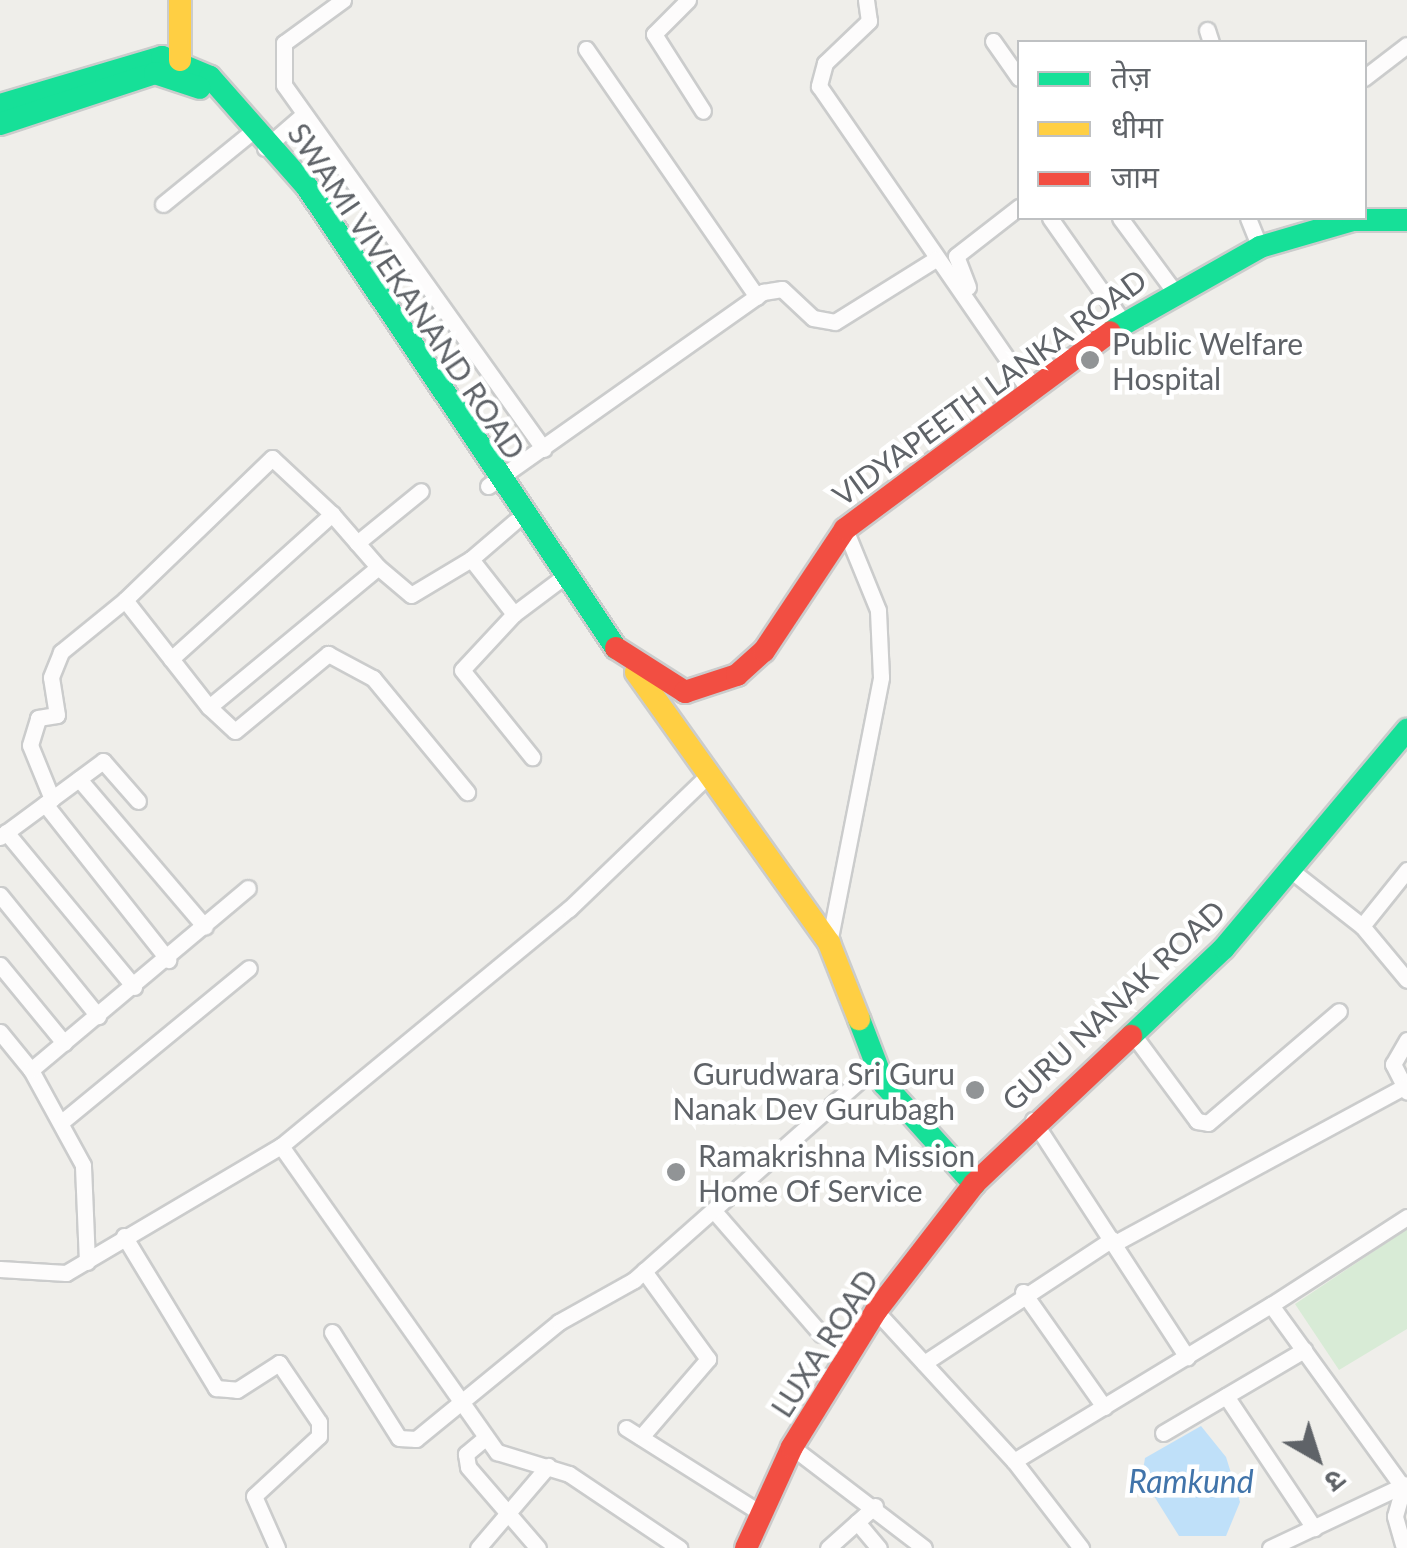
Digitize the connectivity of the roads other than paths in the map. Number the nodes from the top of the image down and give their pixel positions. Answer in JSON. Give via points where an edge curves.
{"nodes":[{"id":1,"x":180,"y":0,"type":"edge"},
{"id":2,"x":343,"y":0,"type":"edge"},
{"id":3,"x":688,"y":0,"type":"edge"},
{"id":4,"x":873,"y":4,"type":"edge"},
{"id":5,"x":993,"y":41,"type":"dead end"},
{"id":6,"x":1407,"y":45,"type":"edge"},
{"id":7,"x":586,"y":49,"type":"dead end"},
{"id":8,"x":180,"y":60,"type":"junction"},
{"id":9,"x":1017,"y":74,"type":"edge"},
{"id":10,"x":1367,"y":76,"type":"edge"},
{"id":11,"x":0,"y":104,"type":"edge"},
{"id":12,"x":703,"y":111,"type":"dead end"},
{"id":13,"x":304,"y":115,"type":"junction"},
{"id":14,"x":0,"y":124,"type":"edge"},
{"id":15,"x":260,"y":143,"type":"junction"},
{"id":16,"x":163,"y":204,"type":"dead end"},
{"id":17,"x":1017,"y":208,"type":"edge"},
{"id":18,"x":1051,"y":220,"type":"edge"},
{"id":19,"x":1121,"y":220,"type":"edge"},
{"id":20,"x":1249,"y":220,"type":"edge"},
{"id":21,"x":1407,"y":220,"type":"edge"},
{"id":22,"x":1260,"y":247,"type":"junction"},
{"id":23,"x":936,"y":258,"type":"junction"},
{"id":24,"x":1173,"y":290,"type":"junction"},
{"id":25,"x":756,"y":297,"type":"junction"},
{"id":26,"x":1122,"y":322,"type":"junction"},
{"id":27,"x":1031,"y":387,"type":"junction"},
{"id":28,"x":544,"y":449,"type":"junction"},
{"id":29,"x":494,"y":482,"type":"junction"},
{"id":30,"x":421,"y":491,"type":"dead end"},
{"id":31,"x":332,"y":514,"type":"junction"},
{"id":32,"x":514,"y":522,"type":"junction"},
{"id":33,"x":844,"y":529,"type":"junction"},
{"id":34,"x":357,"y":543,"type":"junction"},
{"id":35,"x":471,"y":559,"type":"junction"},
{"id":36,"x":378,"y":566,"type":"junction"},
{"id":37,"x":558,"y":582,"type":"junction"},
{"id":38,"x":126,"y":600,"type":"junction"},
{"id":39,"x":514,"y":614,"type":"junction"},
{"id":40,"x":603,"y":629,"type":"junction"},
{"id":41,"x":171,"y":660,"type":"junction"},
{"id":42,"x":628,"y":664,"type":"junction"},
{"id":43,"x":209,"y":707,"type":"junction"},
{"id":44,"x":1407,"y":730,"type":"edge"},
{"id":45,"x":532,"y":757,"type":"dead end"},
{"id":46,"x":706,"y":778,"type":"junction"},
{"id":47,"x":79,"y":779,"type":"junction"},
{"id":48,"x":467,"y":792,"type":"dead end"},
{"id":49,"x":138,"y":801,"type":"dead end"},
{"id":50,"x":49,"y":802,"type":"junction"},
{"id":51,"x":3,"y":834,"type":"edge"},
{"id":52,"x":1288,"y":868,"type":"junction"},
{"id":53,"x":1407,"y":870,"type":"edge"},
{"id":54,"x":248,"y":888,"type":"dead end"},
{"id":55,"x":0,"y":894,"type":"edge"},
{"id":56,"x":1362,"y":926,"type":"junction"},
{"id":57,"x":205,"y":927,"type":"junction"},
{"id":58,"x":829,"y":943,"type":"junction"},
{"id":59,"x":168,"y":960,"type":"junction"},
{"id":60,"x":0,"y":965,"type":"edge"},
{"id":61,"x":249,"y":968,"type":"dead end"},
{"id":62,"x":1407,"y":980,"type":"edge"},
{"id":63,"x":134,"y":986,"type":"junction"},
{"id":64,"x":1340,"y":1011,"type":"dead end"},
{"id":65,"x":98,"y":1016,"type":"junction"},
{"id":66,"x":0,"y":1032,"type":"edge"},
{"id":67,"x":1132,"y":1033,"type":"junction"},
{"id":68,"x":1407,"y":1040,"type":"edge"},
{"id":69,"x":64,"y":1043,"type":"junction"},
{"id":70,"x":875,"y":1067,"type":"junction"},
{"id":71,"x":31,"y":1070,"type":"junction"},
{"id":72,"x":1405,"y":1090,"type":"edge"},
{"id":73,"x":64,"y":1120,"type":"junction"},
{"id":74,"x":1033,"y":1120,"type":"junction"},
{"id":75,"x":281,"y":1146,"type":"junction"},
{"id":76,"x":974,"y":1184,"type":"junction"},
{"id":77,"x":714,"y":1212,"type":"junction"},
{"id":78,"x":1407,"y":1217,"type":"edge"},
{"id":79,"x":124,"y":1236,"type":"junction"},
{"id":80,"x":1113,"y":1241,"type":"junction"},
{"id":81,"x":87,"y":1262,"type":"junction"},
{"id":82,"x":1,"y":1270,"type":"edge"},
{"id":83,"x":644,"y":1271,"type":"junction"},
{"id":84,"x":1023,"y":1292,"type":"junction"},
{"id":85,"x":1271,"y":1304,"type":"junction"},
{"id":86,"x":876,"y":1310,"type":"junction"},
{"id":87,"x":332,"y":1332,"type":"dead end"},
{"id":88,"x":821,"y":1334,"type":"dead end"},
{"id":89,"x":1304,"y":1350,"type":"junction"},
{"id":90,"x":1188,"y":1357,"type":"junction"},
{"id":91,"x":924,"y":1363,"type":"junction"},
{"id":92,"x":1226,"y":1396,"type":"junction"},
{"id":93,"x":457,"y":1401,"type":"junction"},
{"id":94,"x":1104,"y":1407,"type":"junction"},
{"id":95,"x":1164,"y":1434,"type":"dead end"},
{"id":96,"x":485,"y":1438,"type":"junction"},
{"id":97,"x":792,"y":1447,"type":"junction"},
{"id":98,"x":1014,"y":1461,"type":"junction"},
{"id":99,"x":548,"y":1466,"type":"junction"},
{"id":100,"x":1404,"y":1484,"type":"edge"},
{"id":101,"x":875,"y":1506,"type":"junction"},
{"id":102,"x":507,"y":1512,"type":"junction"},
{"id":103,"x":762,"y":1514,"type":"junction"},
{"id":104,"x":857,"y":1522,"type":"junction"},
{"id":105,"x":1314,"y":1528,"type":"junction"},
{"id":106,"x":837,"y":1545,"type":"edge"},
{"id":107,"x":1397,"y":1546,"type":"edge"},
{"id":108,"x":278,"y":1548,"type":"edge"},
{"id":109,"x":478,"y":1548,"type":"edge"},
{"id":110,"x":538,"y":1548,"type":"edge"},
{"id":111,"x":679,"y":1548,"type":"edge"},
{"id":112,"x":746,"y":1548,"type":"edge"},
{"id":113,"x":880,"y":1548,"type":"edge"},
{"id":114,"x":924,"y":1548,"type":"edge"},
{"id":115,"x":1081,"y":1548,"type":"edge"},
{"id":116,"x":1270,"y":1548,"type":"edge"}],
"edges":[{"from":1,"to":8,"type":"street"},
{"from":2,"to":13,"type":"street","via":[[292,32],[278,57]]},
{"from":3,"to":12,"type":"street","via":[[654,34]]},
{"from":4,"to":23,"type":"street","via":[[861,36],[825,63],[819,86]]},
{"from":5,"to":9,"type":"street"},
{"from":6,"to":10,"type":"street"},
{"from":7,"to":25,"type":"street"},
{"from":8,"to":11,"type":"street","via":[[138,61]]},
{"from":8,"to":15,"type":"street","name":"SWAMI VIVEKANAND ROAD","via":[[210,78]]},
{"from":13,"to":15,"type":"street"},
{"from":13,"to":28,"type":"street"},
{"from":14,"to":15,"type":"street","name":"SWAMI VIVEKANAND ROAD","via":[[155,73],[201,88]]},
{"from":15,"to":16,"type":"street"},
{"from":15,"to":29,"type":"street","name":"SWAMI VIVEKANAND ROAD"},
{"from":17,"to":27,"type":"street","via":[[956,256],[959,275]]},
{"from":18,"to":26,"type":"street"},
{"from":19,"to":24,"type":"street"},
{"from":20,"to":22,"type":"street"},
{"from":21,"to":22,"type":"street","name":"VIDYAPEETH LANKA ROAD","via":[[1353,220]]},
{"from":22,"to":24,"type":"street","name":"VIDYAPEETH LANKA ROAD"},
{"from":23,"to":25,"type":"street","via":[[835,322],[814,318],[782,289]]},
{"from":23,"to":27,"type":"street"},
{"from":24,"to":26,"type":"street","name":"VIDYAPEETH LANKA ROAD"},
{"from":25,"to":28,"type":"street"},
{"from":26,"to":27,"type":"street","name":"VIDYAPEETH LANKA ROAD"},
{"from":27,"to":33,"type":"street","name":"VIDYAPEETH LANKA ROAD"},
{"from":28,"to":29,"type":"street"},
{"from":29,"to":32,"type":"street","name":"SWAMI VIVEKANAND ROAD"},
{"from":29,"to":40,"type":"street","name":"SWAMI VIVEKANAND ROAD"},
{"from":30,"to":34,"type":"street"},
{"from":31,"to":34,"type":"street"},
{"from":31,"to":38,"type":"street","via":[[272,458]]},
{"from":31,"to":41,"type":"street"},
{"from":32,"to":35,"type":"street"},
{"from":32,"to":37,"type":"street","name":"SWAMI VIVEKANAND ROAD"},
{"from":33,"to":42,"type":"street","name":"VIDYAPEETH LANKA ROAD","via":[[737,675],[684,692]]},
{"from":33,"to":58,"type":"street","via":[[878,610],[881,676]]},
{"from":34,"to":36,"type":"street"},
{"from":35,"to":36,"type":"street","via":[[411,595]]},
{"from":35,"to":39,"type":"street"},
{"from":36,"to":43,"type":"street"},
{"from":37,"to":39,"type":"street"},
{"from":37,"to":40,"type":"street","name":"SWAMI VIVEKANAND ROAD"},
{"from":38,"to":41,"type":"street"},
{"from":38,"to":50,"type":"street","via":[[61,652],[51,677],[57,715],[38,718],[30,745]]},
{"from":39,"to":45,"type":"street","via":[[462,670]]},
{"from":40,"to":42,"type":"street","name":"SWAMI VIVEKANAND ROAD"},
{"from":41,"to":43,"type":"street"},
{"from":42,"to":46,"type":"street","name":"SWAMI VIVEKANAND ROAD"},
{"from":43,"to":48,"type":"street","via":[[235,731],[328,654],[373,678]]},
{"from":44,"to":52,"type":"street","name":"GURU NANAK ROAD"},
{"from":46,"to":58,"type":"street","name":"SWAMI VIVEKANAND ROAD"},
{"from":46,"to":75,"type":"street","via":[[568,909]]},
{"from":47,"to":49,"type":"street","via":[[103,762]]},
{"from":47,"to":50,"type":"street"},
{"from":47,"to":57,"type":"street"},
{"from":50,"to":51,"type":"street"},
{"from":50,"to":59,"type":"street"},
{"from":51,"to":63,"type":"street"},
{"from":52,"to":56,"type":"street"},
{"from":52,"to":67,"type":"street","name":"GURU NANAK ROAD","via":[[1224,948]]},
{"from":53,"to":56,"type":"street"},
{"from":54,"to":57,"type":"street"},
{"from":55,"to":65,"type":"street"},
{"from":56,"to":62,"type":"street"},
{"from":57,"to":59,"type":"street"},
{"from":58,"to":70,"type":"street","name":"SWAMI VIVEKANAND ROAD"},
{"from":59,"to":63,"type":"street"},
{"from":60,"to":69,"type":"street"},
{"from":61,"to":73,"type":"street"},
{"from":63,"to":65,"type":"street"},
{"from":64,"to":67,"type":"street","via":[[1208,1123],[1197,1121]]},
{"from":65,"to":69,"type":"street"},
{"from":66,"to":71,"type":"street"},
{"from":67,"to":74,"type":"street","name":"GURU NANAK ROAD"},
{"from":68,"to":72,"type":"street","via":[[1393,1064]]},
{"from":69,"to":71,"type":"street"},
{"from":70,"to":76,"type":"street","name":"SWAMI VIVEKANAND ROAD","via":[[900,1108]]},
{"from":70,"to":77,"type":"street"},
{"from":71,"to":73,"type":"street"},
{"from":72,"to":80,"type":"street"},
{"from":73,"to":81,"type":"street","via":[[88,1190]]},
{"from":74,"to":76,"type":"street","name":"GURU NANAK ROAD"},
{"from":74,"to":80,"type":"street"},
{"from":75,"to":79,"type":"street"},
{"from":75,"to":93,"type":"street"},
{"from":76,"to":86,"type":"street","name":"LUXA ROAD"},
{"from":77,"to":83,"type":"street"},
{"from":77,"to":88,"type":"street"},
{"from":78,"to":85,"type":"street"},
{"from":79,"to":81,"type":"street"},
{"from":79,"to":108,"type":"street","via":[[216,1388],[237,1390],[279,1364],[319,1422],[319,1436],[254,1496]]},
{"from":80,"to":84,"type":"street"},
{"from":80,"to":90,"type":"street"},
{"from":81,"to":82,"type":"street","via":[[46,1277]]},
{"from":83,"to":93,"type":"street"},
{"from":83,"to":103,"type":"street","via":[[708,1359],[634,1432]]},
{"from":84,"to":91,"type":"street"},
{"from":84,"to":94,"type":"street"},
{"from":85,"to":89,"type":"street"},
{"from":85,"to":90,"type":"street"},
{"from":86,"to":91,"type":"street"},
{"from":86,"to":97,"type":"street","name":"LUXA ROAD"},
{"from":87,"to":93,"type":"street","via":[[399,1438],[416,1439]]},
{"from":89,"to":92,"type":"street"},
{"from":89,"to":100,"type":"street"},
{"from":90,"to":94,"type":"street"},
{"from":91,"to":98,"type":"street"},
{"from":92,"to":95,"type":"street"},
{"from":92,"to":105,"type":"street"},
{"from":93,"to":96,"type":"street"},
{"from":94,"to":98,"type":"street"},
{"from":96,"to":99,"type":"street","via":[[506,1459]]},
{"from":96,"to":102,"type":"street","via":[[466,1461]]},
{"from":97,"to":101,"type":"street"},
{"from":97,"to":103,"type":"street","name":"LUXA ROAD"},
{"from":98,"to":115,"type":"street"},
{"from":99,"to":102,"type":"street"},
{"from":99,"to":111,"type":"street"},
{"from":100,"to":105,"type":"street"},
{"from":100,"to":107,"type":"street"},
{"from":101,"to":104,"type":"street"},
{"from":101,"to":114,"type":"street"},
{"from":102,"to":109,"type":"street"},
{"from":102,"to":110,"type":"street"},
{"from":103,"to":112,"type":"street","name":"LUXA ROAD"},
{"from":104,"to":106,"type":"street"},
{"from":104,"to":113,"type":"street"},
{"from":105,"to":116,"type":"street"}]}
